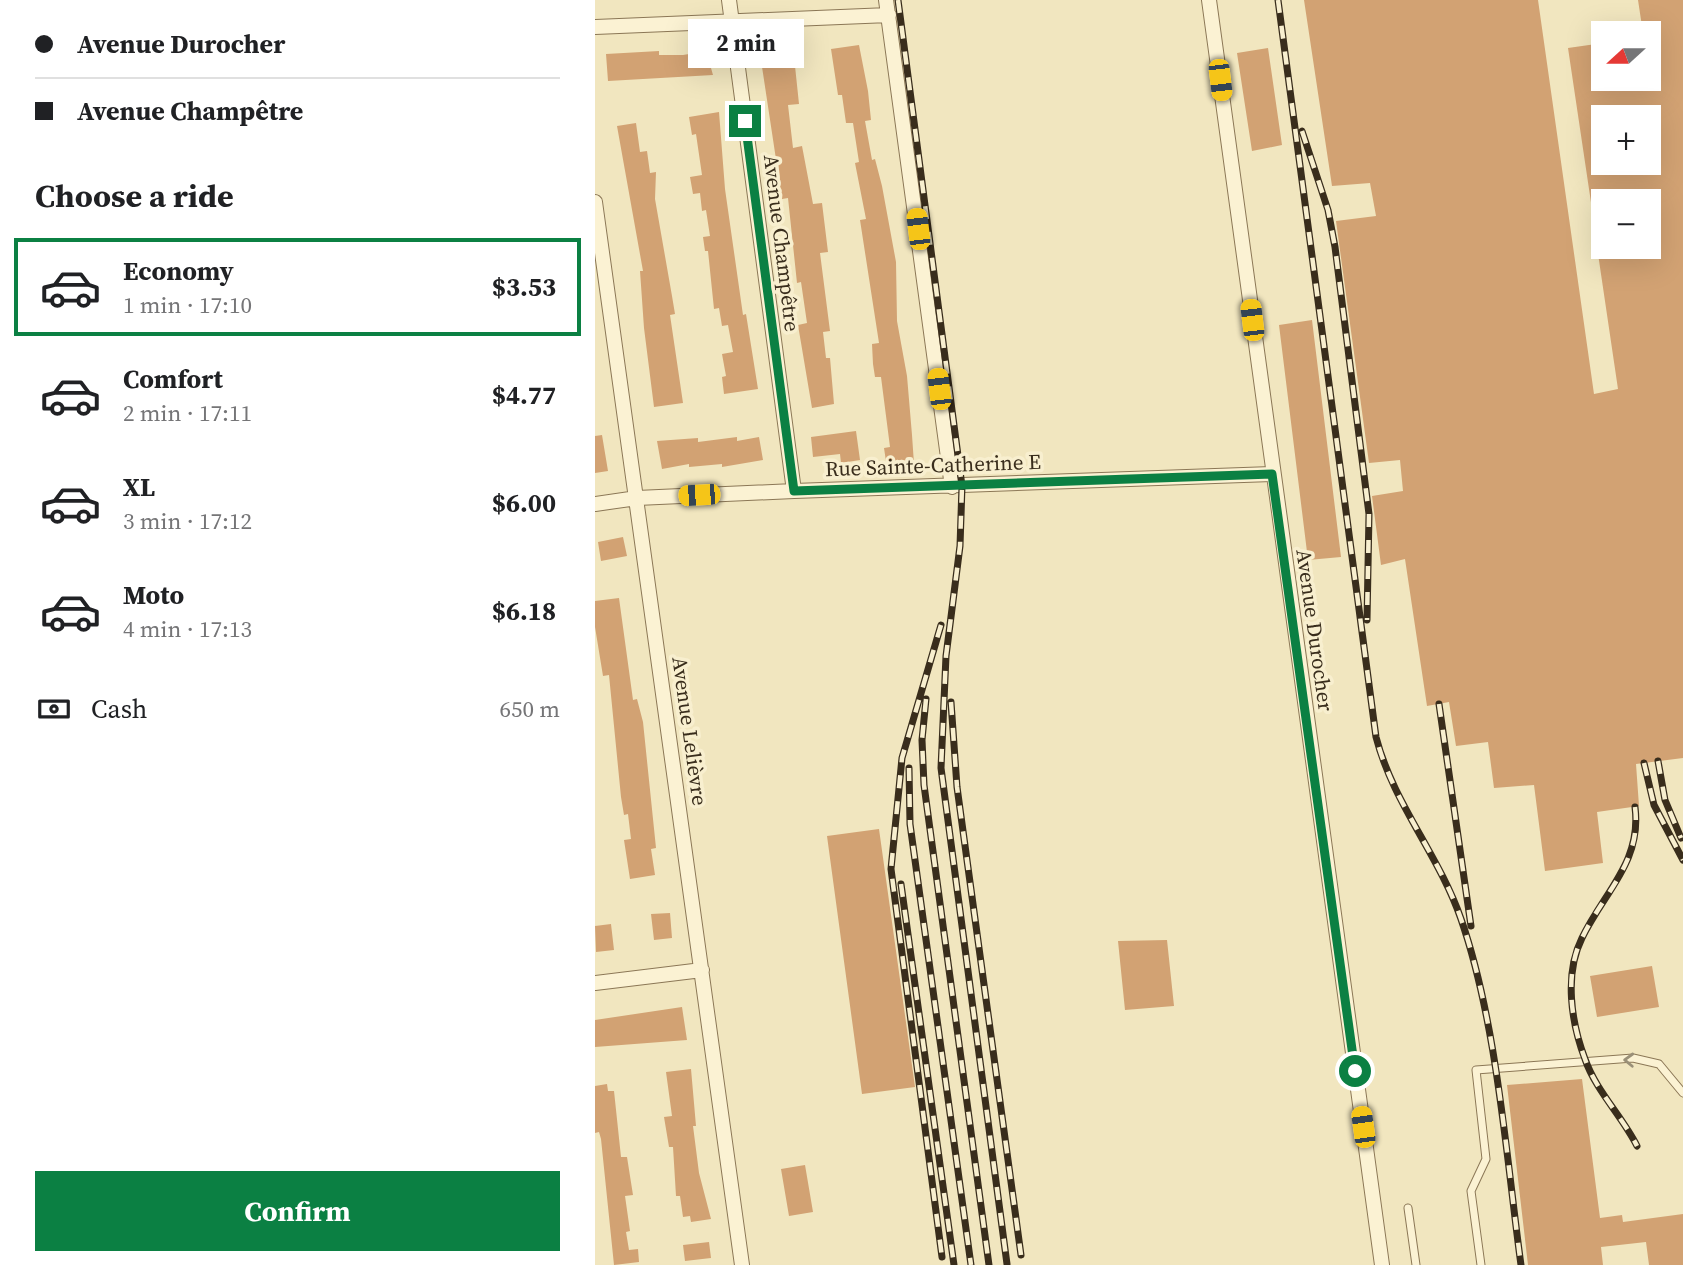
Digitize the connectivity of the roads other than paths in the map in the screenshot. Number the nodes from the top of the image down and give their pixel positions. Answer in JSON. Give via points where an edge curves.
{"nodes":[{"id":1,"x":729,"y":0,"type":"edge"},
{"id":2,"x":886,"y":0,"type":"edge"},
{"id":3,"x":1209,"y":0,"type":"edge"},
{"id":4,"x":889,"y":15,"type":"junction"},
{"id":5,"x":732,"y":20,"type":"junction"},
{"id":6,"x":595,"y":27,"type":"edge"},
{"id":7,"x":595,"y":202,"type":"edge"},
{"id":8,"x":1272,"y":474,"type":"junction"},
{"id":9,"x":952,"y":487,"type":"junction"},
{"id":10,"x":794,"y":491,"type":"junction"},
{"id":11,"x":637,"y":498,"type":"junction"},
{"id":12,"x":595,"y":503,"type":"edge"},
{"id":13,"x":702,"y":970,"type":"junction"},
{"id":14,"x":595,"y":984,"type":"edge"},
{"id":15,"x":1683,"y":1093,"type":"edge"},
{"id":16,"x":1408,"y":1208,"type":"dead end"},
{"id":17,"x":742,"y":1265,"type":"edge"},
{"id":18,"x":1382,"y":1265,"type":"edge"},
{"id":19,"x":1416,"y":1265,"type":"edge"},
{"id":20,"x":1481,"y":1265,"type":"edge"}],
"edges":[{"from":1,"to":5,"type":"street","name":"Avenue Champêtre"},
{"from":2,"to":4,"type":"street"},
{"from":3,"to":8,"type":"street","name":"Avenue Durocher"},
{"from":4,"to":5,"type":"street"},
{"from":4,"to":9,"type":"street"},
{"from":5,"to":6,"type":"street"},
{"from":5,"to":10,"type":"street","name":"Avenue Champêtre"},
{"from":7,"to":11,"type":"street","name":"Avenue Lelièvre"},
{"from":8,"to":9,"type":"street","name":"Rue Sainte-Catherine E"},
{"from":8,"to":18,"type":"street","name":"Avenue Durocher"},
{"from":9,"to":10,"type":"street","name":"Rue Sainte-Catherine E"},
{"from":10,"to":11,"type":"street","name":"Rue Sainte-Catherine E"},
{"from":11,"to":12,"type":"street","name":"Rue Sainte-Catherine E"},
{"from":11,"to":13,"type":"street","name":"Avenue Lelièvre"},
{"from":13,"to":14,"type":"street"},
{"from":13,"to":17,"type":"street","name":"Avenue Lelièvre"},
{"from":15,"to":20,"type":"lane","one_way":true,"via":[[1659,1064],[1633,1058],[1476,1070],[1486,1160],[1471,1191]]},
{"from":16,"to":19,"type":"lane"}]}
